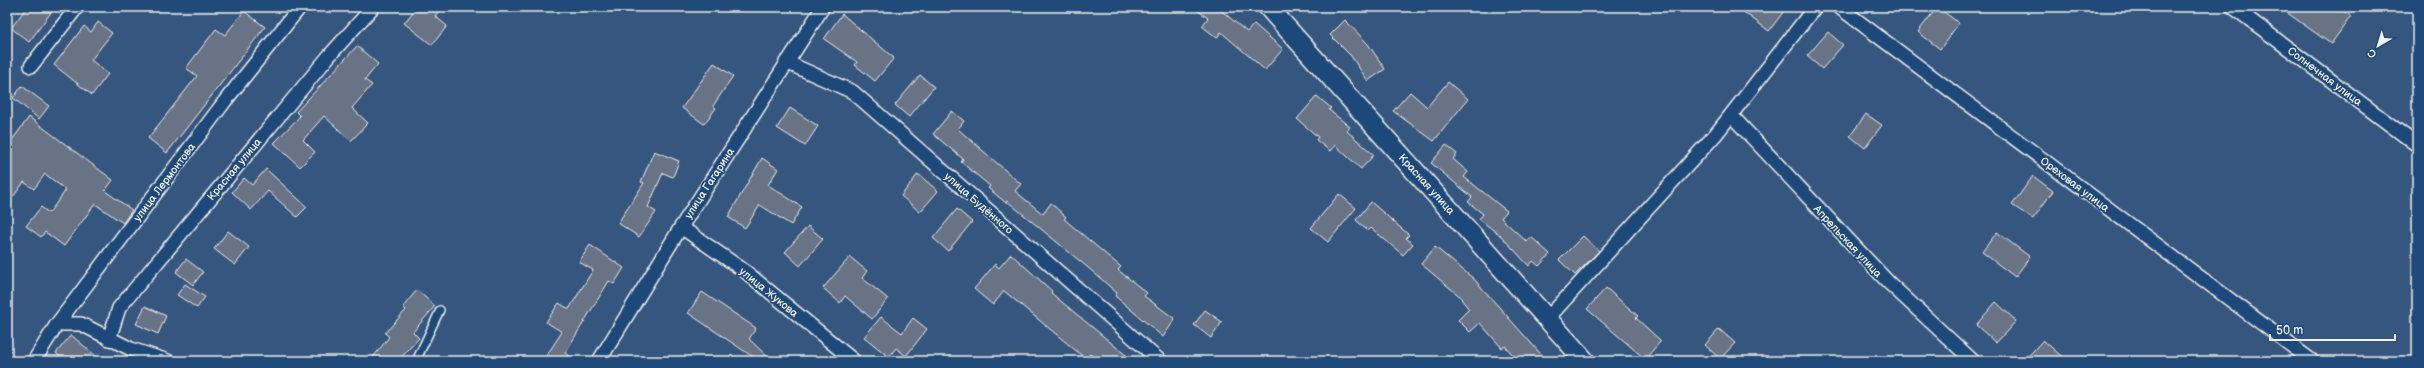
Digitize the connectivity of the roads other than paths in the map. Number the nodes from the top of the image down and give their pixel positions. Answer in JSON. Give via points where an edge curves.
{"nodes":[{"id":1,"x":77,"y":7,"type":"edge"},
{"id":2,"x":300,"y":7,"type":"edge"},
{"id":3,"x":373,"y":7,"type":"edge"},
{"id":4,"x":823,"y":7,"type":"edge"},
{"id":5,"x":1268,"y":7,"type":"edge"},
{"id":6,"x":1815,"y":7,"type":"edge"},
{"id":7,"x":1838,"y":7,"type":"edge"},
{"id":8,"x":2233,"y":7,"type":"edge"},
{"id":9,"x":786,"y":62,"type":"junction"},
{"id":10,"x":31,"y":66,"type":"dead end"},
{"id":11,"x":1731,"y":115,"type":"junction"},
{"id":12,"x":2417,"y":145,"type":"edge"},
{"id":13,"x":681,"y":227,"type":"junction"},
{"id":14,"x":440,"y":310,"type":"dead end"},
{"id":15,"x":1547,"y":319,"type":"junction"},
{"id":16,"x":57,"y":324,"type":"junction"},
{"id":17,"x":109,"y":339,"type":"junction"},
{"id":18,"x":34,"y":361,"type":"edge"},
{"id":19,"x":168,"y":361,"type":"edge"},
{"id":20,"x":416,"y":361,"type":"edge"},
{"id":21,"x":599,"y":361,"type":"edge"},
{"id":22,"x":854,"y":361,"type":"edge"},
{"id":23,"x":1160,"y":361,"type":"edge"},
{"id":24,"x":1585,"y":361,"type":"edge"},
{"id":25,"x":1973,"y":361,"type":"edge"},
{"id":26,"x":2312,"y":361,"type":"edge"}],
"edges":[{"from":1,"to":10,"type":"street"},
{"from":2,"to":16,"type":"street","name":"улица Лермонтова","via":[[225,101]]},
{"from":3,"to":17,"type":"street","name":"Красная улица","via":[[329,56],[119,308]]},
{"from":4,"to":9,"type":"street","name":"улица Гагарина"},
{"from":5,"to":15,"type":"main road","name":"Красная улица"},
{"from":6,"to":11,"type":"street"},
{"from":7,"to":26,"type":"street","name":"Ореховая улица"},
{"from":8,"to":12,"type":"street","name":"Солнечная улица"},
{"from":9,"to":13,"type":"street","name":"улица Гагарина"},
{"from":9,"to":23,"type":"street","name":"улица Будённого","via":[[854,92]]},
{"from":11,"to":15,"type":"street"},
{"from":11,"to":25,"type":"street","name":"Апрельская улица","via":[[1888,282]]},
{"from":13,"to":21,"type":"street","name":"улица Гагарина"},
{"from":13,"to":22,"type":"street","name":"улица Жукова","via":[[746,272]]},
{"from":14,"to":20,"type":"lane"},
{"from":15,"to":24,"type":"main road","name":"Красная улица"},
{"from":16,"to":17,"type":"street","via":[[81,324]]},
{"from":16,"to":18,"type":"street","name":"улица Лермонтова"},
{"from":17,"to":19,"type":"street"}]}
